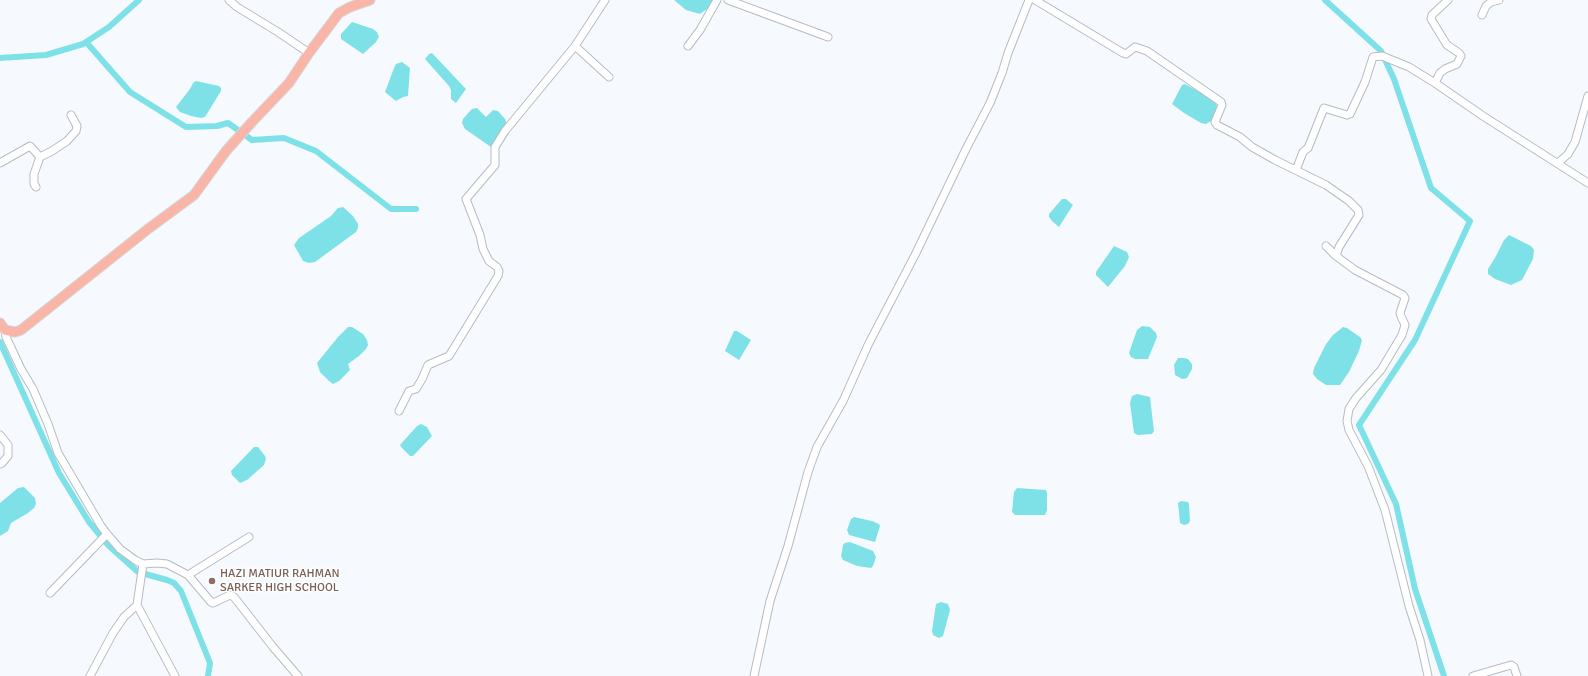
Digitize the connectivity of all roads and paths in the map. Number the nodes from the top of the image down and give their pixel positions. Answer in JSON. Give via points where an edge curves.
{"nodes":[{"id":1,"x":229,"y":0,"type":"edge"},
{"id":2,"x":370,"y":0,"type":"edge"},
{"id":3,"x":605,"y":0,"type":"edge"},
{"id":4,"x":717,"y":0,"type":"edge"},
{"id":5,"x":728,"y":0,"type":"edge"},
{"id":6,"x":1029,"y":0,"type":"edge"},
{"id":7,"x":1035,"y":0,"type":"edge"},
{"id":8,"x":1448,"y":0,"type":"edge"},
{"id":9,"x":1499,"y":0,"type":"edge"},
{"id":10,"x":360,"y":1,"type":"edge"},
{"id":11,"x":1482,"y":15,"type":"dead end"},
{"id":12,"x":828,"y":37,"type":"dead end"},
{"id":13,"x":575,"y":46,"type":"junction"},
{"id":14,"x":688,"y":46,"type":"dead end"},
{"id":15,"x":309,"y":53,"type":"junction"},
{"id":16,"x":609,"y":77,"type":"dead end"},
{"id":17,"x":1435,"y":83,"type":"junction"},
{"id":18,"x":1588,"y":96,"type":"edge"},
{"id":19,"x":71,"y":115,"type":"dead end"},
{"id":20,"x":40,"y":157,"type":"junction"},
{"id":21,"x":0,"y":163,"type":"edge"},
{"id":22,"x":1558,"y":163,"type":"junction"},
{"id":23,"x":1296,"y":170,"type":"junction"},
{"id":24,"x":1588,"y":183,"type":"edge"},
{"id":25,"x":36,"y":187,"type":"dead end"},
{"id":26,"x":1326,"y":246,"type":"dead end"},
{"id":27,"x":1336,"y":256,"type":"junction"},
{"id":28,"x":3,"y":334,"type":"edge"},
{"id":29,"x":399,"y":411,"type":"dead end"},
{"id":30,"x":0,"y":435,"type":"edge"},
{"id":31,"x":0,"y":464,"type":"edge"},
{"id":32,"x":106,"y":534,"type":"junction"},
{"id":33,"x":249,"y":537,"type":"dead end"},
{"id":34,"x":143,"y":567,"type":"junction"},
{"id":35,"x":188,"y":575,"type":"junction"},
{"id":36,"x":50,"y":593,"type":"dead end"},
{"id":37,"x":137,"y":605,"type":"junction"},
{"id":38,"x":90,"y":676,"type":"edge"},
{"id":39,"x":175,"y":676,"type":"edge"},
{"id":40,"x":298,"y":676,"type":"edge"},
{"id":41,"x":754,"y":676,"type":"edge"},
{"id":42,"x":1428,"y":676,"type":"edge"},
{"id":43,"x":1473,"y":676,"type":"edge"},
{"id":44,"x":1517,"y":676,"type":"edge"}],
"edges":[{"from":1,"to":15,"type":"street"},
{"from":2,"to":10,"type":"main road"},
{"from":3,"to":13,"type":"street"},
{"from":4,"to":14,"type":"street"},
{"from":5,"to":12,"type":"street"},
{"from":6,"to":41,"type":"street","via":[[990,103],[916,255],[863,355],[843,401],[817,447],[774,588]]},
{"from":7,"to":23,"type":"street","via":[[1123,53],[1126,54],[1135,47],[1147,51],[1221,102],[1215,122],[1217,125]]},
{"from":8,"to":17,"type":"street","via":[[1431,19],[1448,45],[1461,56],[1457,64],[1440,73]]},
{"from":9,"to":11,"type":"street","via":[[1486,6]]},
{"from":10,"to":15,"type":"main road","via":[[340,13]]},
{"from":13,"to":16,"type":"street"},
{"from":13,"to":29,"type":"street","via":[[505,131],[495,147],[495,165],[466,199],[483,249],[489,261],[497,267],[498,276],[449,356],[428,365],[416,389],[409,391]]},
{"from":15,"to":28,"type":"main road","via":[[289,83],[239,137],[194,195],[21,330]]},
{"from":17,"to":22,"type":"street"},
{"from":17,"to":23,"type":"street","via":[[1399,62],[1382,56],[1373,57],[1350,114],[1324,108]]},
{"from":18,"to":22,"type":"street","via":[[1574,142],[1568,154]]},
{"from":19,"to":20,"type":"street","via":[[77,126],[76,131],[66,141]]},
{"from":20,"to":21,"type":"street","via":[[30,146]]},
{"from":20,"to":25,"type":"street","via":[[34,174]]},
{"from":22,"to":24,"type":"street"},
{"from":23,"to":27,"type":"street","via":[[1326,185],[1358,210],[1357,219]]},
{"from":26,"to":27,"type":"street"},
{"from":27,"to":42,"type":"street","via":[[1355,270],[1405,298],[1400,313],[1405,325],[1402,335],[1381,370],[1348,409],[1347,421],[1385,510]]},
{"from":28,"to":32,"type":"street","via":[[33,389],[58,453]]},
{"from":30,"to":31,"type":"street","via":[[8,445],[8,456]]},
{"from":32,"to":34,"type":"street"},
{"from":32,"to":36,"type":"street"},
{"from":33,"to":35,"type":"street"},
{"from":34,"to":35,"type":"street","via":[[157,563],[167,564]]},
{"from":34,"to":37,"type":"street"},
{"from":35,"to":40,"type":"street","via":[[213,603],[230,596],[234,597]]},
{"from":37,"to":38,"type":"street","via":[[124,617],[113,633]]},
{"from":37,"to":39,"type":"street"},
{"from":43,"to":44,"type":"street","via":[[1511,665]]}]}
